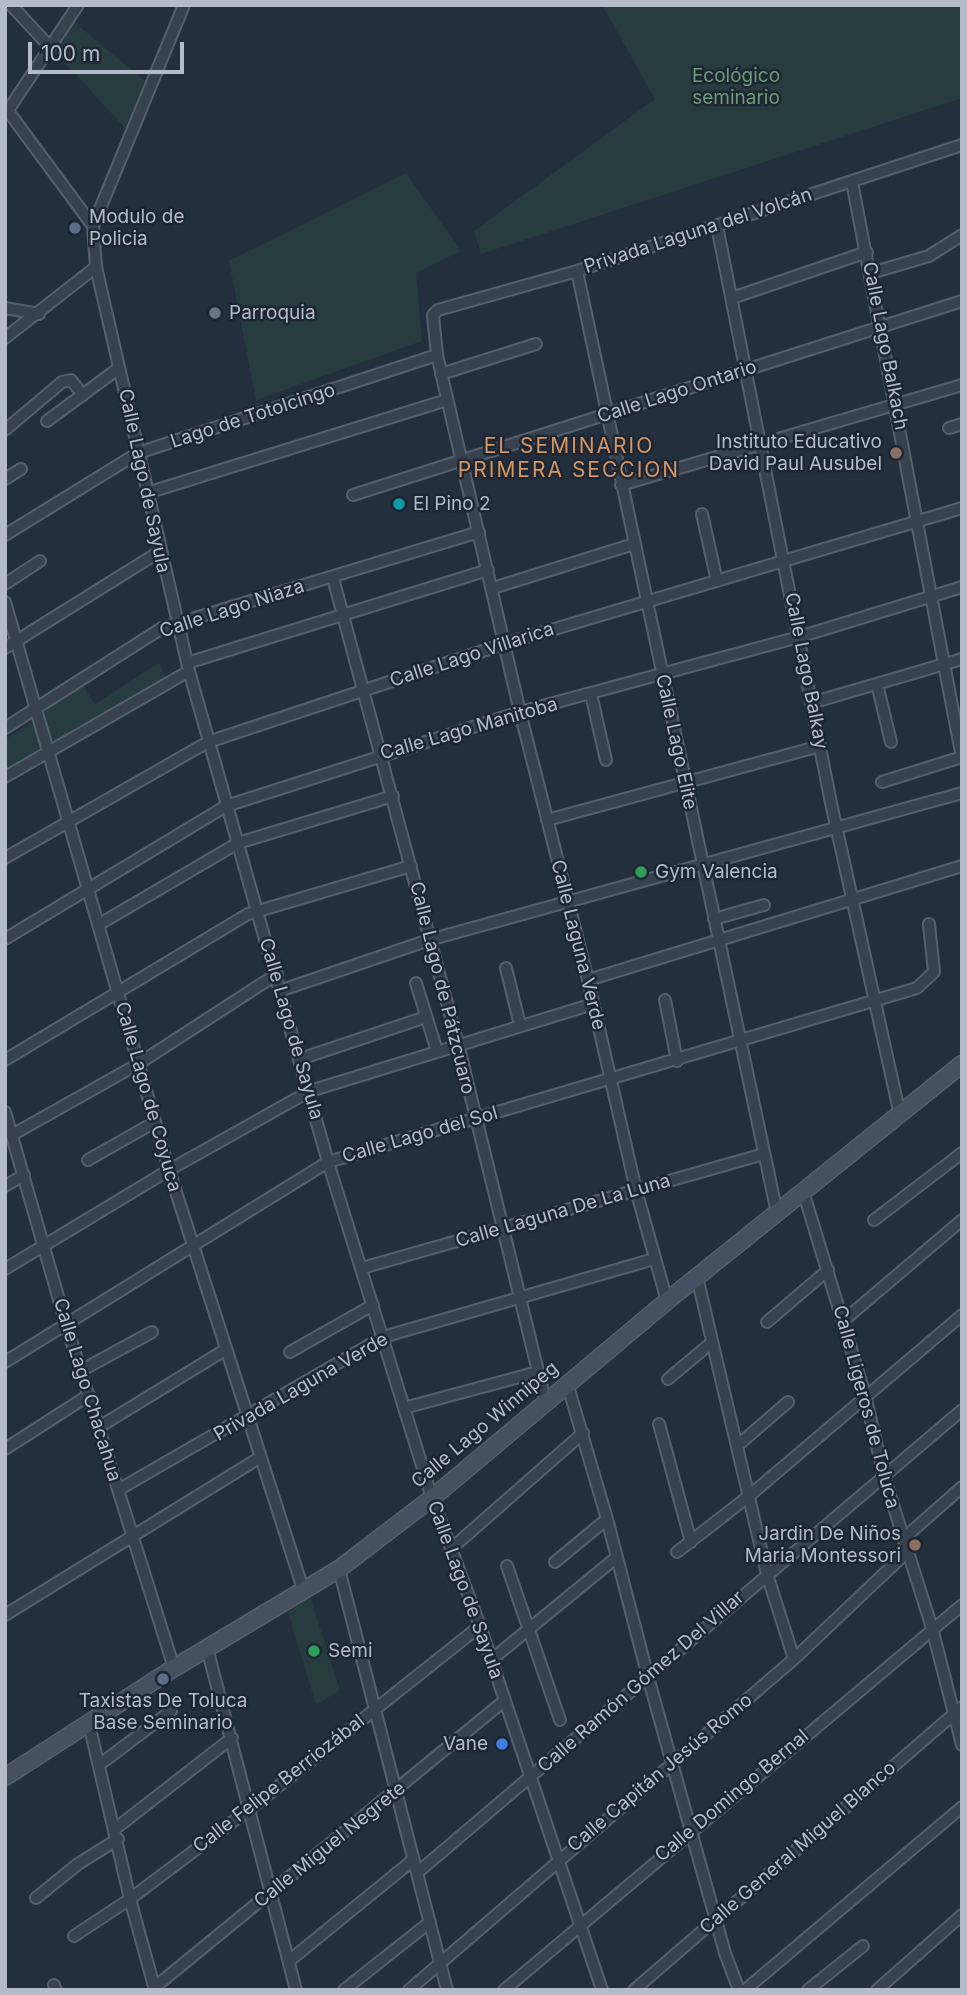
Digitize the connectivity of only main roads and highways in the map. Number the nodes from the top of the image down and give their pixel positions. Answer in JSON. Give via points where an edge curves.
{"nodes":[{"id":1,"x":962,"y":1064,"type":"edge"},
{"id":2,"x":5,"y":1777,"type":"edge"}],
"edges":[{"from":1,"to":2,"type":"main road","name":"Calle Lago Winnipeg","via":[[339,1569]]}]}
